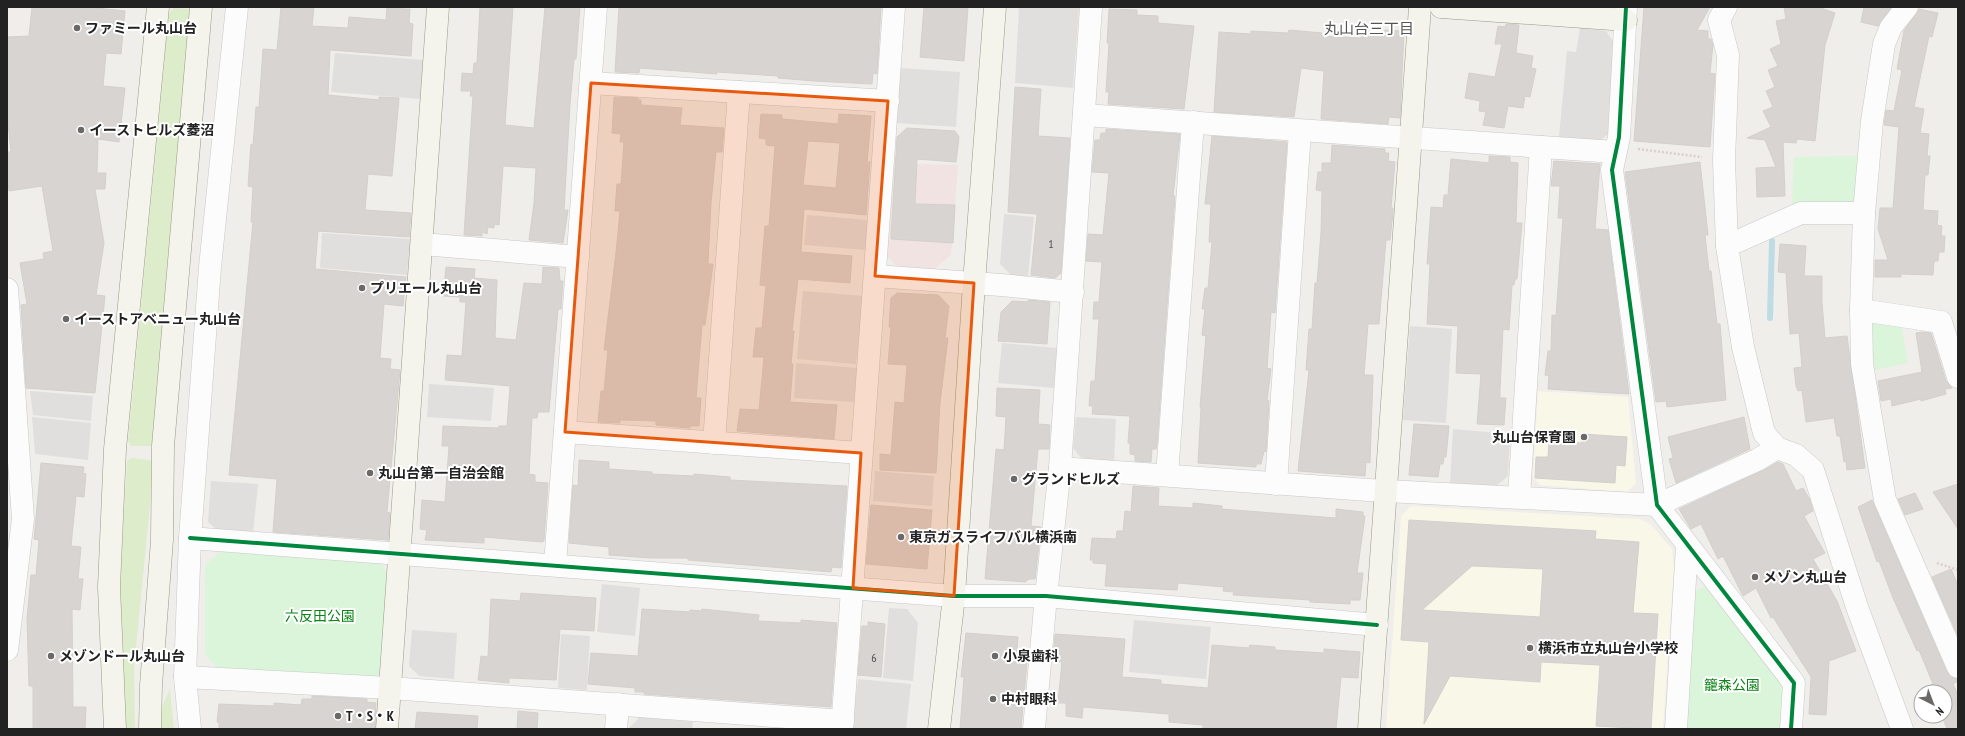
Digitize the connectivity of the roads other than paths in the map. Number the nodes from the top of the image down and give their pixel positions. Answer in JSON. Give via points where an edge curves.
{"nodes":[{"id":1,"x":158,"y":7,"type":"edge"},
{"id":2,"x":201,"y":7,"type":"edge"},
{"id":3,"x":237,"y":7,"type":"edge"},
{"id":4,"x":438,"y":7,"type":"edge"},
{"id":5,"x":596,"y":7,"type":"edge"},
{"id":6,"x":894,"y":7,"type":"edge"},
{"id":7,"x":995,"y":7,"type":"edge"},
{"id":8,"x":1091,"y":7,"type":"edge"},
{"id":9,"x":1420,"y":7,"type":"edge"},
{"id":10,"x":1441,"y":7,"type":"edge"},
{"id":11,"x":1726,"y":7,"type":"edge"},
{"id":12,"x":1906,"y":7,"type":"edge"},
{"id":13,"x":1626,"y":14,"type":"edge"},
{"id":14,"x":591,"y":83,"type":"junction"},
{"id":15,"x":739,"y":92,"type":"junction"},
{"id":16,"x":888,"y":100,"type":"junction"},
{"id":17,"x":1084,"y":115,"type":"junction"},
{"id":18,"x":1193,"y":122,"type":"junction"},
{"id":19,"x":1300,"y":131,"type":"junction"},
{"id":20,"x":1410,"y":139,"type":"junction"},
{"id":21,"x":1541,"y":147,"type":"junction"},
{"id":22,"x":1615,"y":152,"type":"junction"},
{"id":23,"x":1864,"y":213,"type":"junction"},
{"id":24,"x":422,"y":244,"type":"junction"},
{"id":25,"x":1727,"y":246,"type":"junction"},
{"id":26,"x":578,"y":257,"type":"junction"},
{"id":27,"x":875,"y":276,"type":"junction"},
{"id":28,"x":974,"y":283,"type":"junction"},
{"id":29,"x":7,"y":289,"type":"edge"},
{"id":30,"x":1073,"y":292,"type":"junction"},
{"id":31,"x":1861,"y":310,"type":"junction"},
{"id":32,"x":1958,"y":377,"type":"edge"},
{"id":33,"x":565,"y":432,"type":"junction"},
{"id":34,"x":714,"y":443,"type":"junction"},
{"id":35,"x":1777,"y":448,"type":"junction"},
{"id":36,"x":861,"y":453,"type":"junction"},
{"id":37,"x":1060,"y":468,"type":"junction"},
{"id":38,"x":1167,"y":475,"type":"junction"},
{"id":39,"x":1276,"y":484,"type":"junction"},
{"id":40,"x":1385,"y":491,"type":"junction"},
{"id":41,"x":1519,"y":497,"type":"junction"},
{"id":42,"x":1656,"y":506,"type":"junction"},
{"id":43,"x":7,"y":534,"type":"edge"},
{"id":44,"x":190,"y":538,"type":"junction"},
{"id":45,"x":1687,"y":546,"type":"junction"},
{"id":46,"x":20,"y":552,"type":"junction"},
{"id":47,"x":400,"y":554,"type":"junction"},
{"id":48,"x":555,"y":565,"type":"junction"},
{"id":49,"x":853,"y":588,"type":"junction"},
{"id":50,"x":954,"y":596,"type":"junction"},
{"id":51,"x":1046,"y":596,"type":"junction"},
{"id":52,"x":1377,"y":625,"type":"junction"},
{"id":53,"x":7,"y":650,"type":"edge"},
{"id":54,"x":1958,"y":667,"type":"edge"},
{"id":55,"x":185,"y":677,"type":"junction"},
{"id":56,"x":390,"y":688,"type":"junction"},
{"id":57,"x":618,"y":704,"type":"junction"},
{"id":58,"x":842,"y":725,"type":"edge"},
{"id":59,"x":115,"y":729,"type":"edge"},
{"id":60,"x":150,"y":729,"type":"edge"},
{"id":61,"x":190,"y":729,"type":"edge"},
{"id":62,"x":387,"y":729,"type":"edge"},
{"id":63,"x":616,"y":729,"type":"edge"},
{"id":64,"x":939,"y":729,"type":"edge"},
{"id":65,"x":1034,"y":729,"type":"edge"},
{"id":66,"x":1370,"y":729,"type":"edge"},
{"id":67,"x":1676,"y":729,"type":"edge"},
{"id":68,"x":1791,"y":729,"type":"edge"},
{"id":69,"x":1902,"y":729,"type":"edge"}],
"edges":[{"from":1,"to":59,"type":"street","via":[[115,449],[110,587]]},
{"from":2,"to":60,"type":"street","via":[[163,446],[162,540],[152,662]]},
{"from":3,"to":44,"type":"street","via":[[210,267]]},
{"from":4,"to":24,"type":"street"},
{"from":5,"to":14,"type":"street"},
{"from":6,"to":16,"type":"street"},
{"from":7,"to":28,"type":"street"},
{"from":8,"to":17,"type":"street"},
{"from":9,"to":20,"type":"street"},
{"from":10,"to":13,"type":"street"},
{"from":11,"to":25,"type":"street","via":[[1719,20],[1728,55],[1724,160]]},
{"from":12,"to":23,"type":"street","via":[[1891,27],[1884,44],[1872,120]]},
{"from":13,"to":22,"type":"street","via":[[1619,136]]},
{"from":14,"to":15,"type":"street"},
{"from":14,"to":26,"type":"street"},
{"from":15,"to":16,"type":"street"},
{"from":15,"to":34,"type":"street"},
{"from":16,"to":27,"type":"street"},
{"from":17,"to":18,"type":"street"},
{"from":17,"to":30,"type":"street"},
{"from":18,"to":19,"type":"street"},
{"from":18,"to":38,"type":"street"},
{"from":19,"to":20,"type":"street"},
{"from":19,"to":39,"type":"street"},
{"from":20,"to":21,"type":"street"},
{"from":20,"to":40,"type":"street"},
{"from":21,"to":22,"type":"street"},
{"from":21,"to":41,"type":"street"},
{"from":22,"to":42,"type":"street","via":[[1612,170]]},
{"from":23,"to":25,"type":"street","via":[[1801,213]]},
{"from":23,"to":31,"type":"street"},
{"from":24,"to":26,"type":"street"},
{"from":24,"to":47,"type":"street"},
{"from":25,"to":35,"type":"street","via":[[1743,347],[1764,433]]},
{"from":26,"to":33,"type":"street"},
{"from":27,"to":28,"type":"street"},
{"from":27,"to":36,"type":"street"},
{"from":28,"to":30,"type":"street"},
{"from":28,"to":50,"type":"street"},
{"from":29,"to":46,"type":"street","via":[[22,487]]},
{"from":30,"to":37,"type":"street"},
{"from":31,"to":32,"type":"street","via":[[1941,322]]},
{"from":31,"to":54,"type":"street","via":[[1862,364],[1885,500]]},
{"from":33,"to":34,"type":"street"},
{"from":33,"to":48,"type":"street"},
{"from":34,"to":36,"type":"street"},
{"from":35,"to":42,"type":"street","via":[[1757,460]]},
{"from":35,"to":69,"type":"street","via":[[1796,455],[1813,470],[1857,607]]},
{"from":36,"to":49,"type":"street"},
{"from":37,"to":38,"type":"street"},
{"from":37,"to":51,"type":"street"},
{"from":38,"to":39,"type":"street"},
{"from":39,"to":40,"type":"street"},
{"from":40,"to":41,"type":"street"},
{"from":40,"to":52,"type":"street"},
{"from":41,"to":42,"type":"street"},
{"from":42,"to":45,"type":"street"},
{"from":43,"to":46,"type":"street"},
{"from":44,"to":47,"type":"street"},
{"from":44,"to":55,"type":"street"},
{"from":45,"to":67,"type":"street"},
{"from":45,"to":68,"type":"street","via":[[1794,683]]},
{"from":46,"to":53,"type":"street"},
{"from":47,"to":48,"type":"street"},
{"from":47,"to":56,"type":"street"},
{"from":48,"to":49,"type":"street"},
{"from":49,"to":50,"type":"street"},
{"from":49,"to":58,"type":"street"},
{"from":50,"to":51,"type":"street"},
{"from":50,"to":64,"type":"street"},
{"from":51,"to":52,"type":"street"},
{"from":51,"to":65,"type":"street"},
{"from":52,"to":66,"type":"street"},
{"from":55,"to":56,"type":"street"},
{"from":55,"to":61,"type":"street"},
{"from":56,"to":57,"type":"street"},
{"from":56,"to":62,"type":"street"},
{"from":57,"to":58,"type":"street"},
{"from":57,"to":63,"type":"street"}]}
